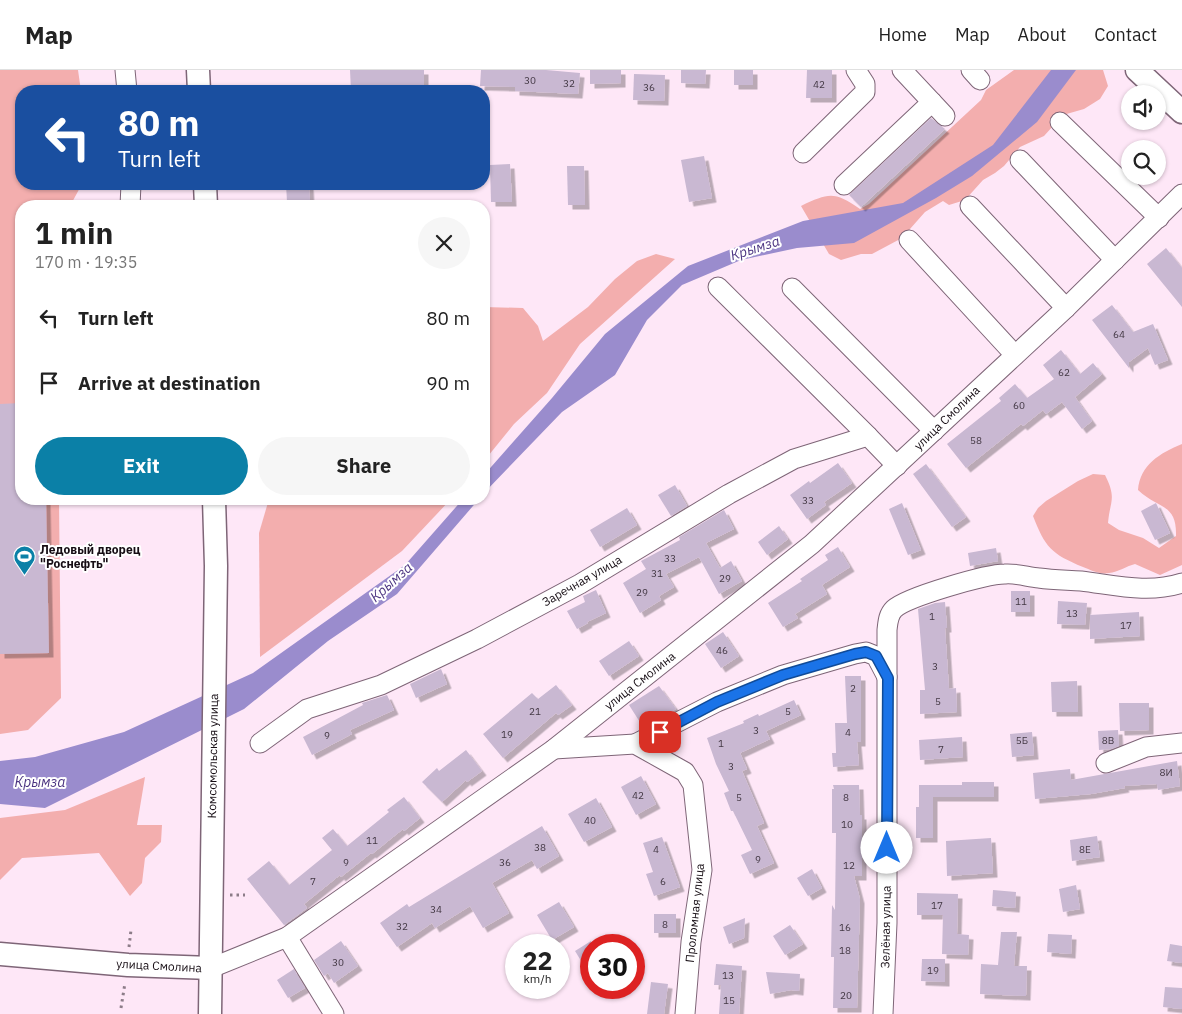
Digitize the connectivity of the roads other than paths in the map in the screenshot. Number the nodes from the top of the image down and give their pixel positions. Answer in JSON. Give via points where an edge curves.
{"nodes":[{"id":1,"x":125,"y":70,"type":"edge"},
{"id":2,"x":198,"y":70,"type":"edge"},
{"id":3,"x":856,"y":70,"type":"edge"},
{"id":4,"x":902,"y":70,"type":"edge"},
{"id":5,"x":1137,"y":70,"type":"edge"},
{"id":6,"x":126,"y":85,"type":"edge"},
{"id":7,"x":199,"y":85,"type":"edge"},
{"id":8,"x":932,"y":102,"type":"junction"},
{"id":9,"x":1182,"y":112,"type":"edge"},
{"id":10,"x":945,"y":116,"type":"dead end"},
{"id":11,"x":1060,"y":122,"type":"dead end"},
{"id":12,"x":803,"y":153,"type":"dead end"},
{"id":13,"x":1020,"y":160,"type":"dead end"},
{"id":14,"x":844,"y":185,"type":"dead end"},
{"id":15,"x":1182,"y":194,"type":"edge"},
{"id":16,"x":970,"y":206,"type":"dead end"},
{"id":17,"x":1158,"y":218,"type":"junction"},
{"id":18,"x":909,"y":240,"type":"dead end"},
{"id":19,"x":1115,"y":260,"type":"junction"},
{"id":20,"x":718,"y":287,"type":"dead end"},
{"id":21,"x":792,"y":288,"type":"dead end"},
{"id":22,"x":1066,"y":308,"type":"junction"},
{"id":23,"x":1015,"y":355,"type":"junction"},
{"id":24,"x":934,"y":431,"type":"junction"},
{"id":25,"x":868,"y":436,"type":"junction"},
{"id":26,"x":897,"y":466,"type":"junction"},
{"id":27,"x":214,"y":505,"type":"edge"},
{"id":28,"x":1182,"y":583,"type":"edge"},
{"id":29,"x":887,"y":669,"type":"junction"},
{"id":30,"x":260,"y":743,"type":"dead end"},
{"id":31,"x":1182,"y":743,"type":"edge"},
{"id":32,"x":635,"y":744,"type":"junction"},
{"id":33,"x":554,"y":749,"type":"junction"},
{"id":34,"x":1106,"y":764,"type":"dead end"},
{"id":35,"x":287,"y":937,"type":"junction"},
{"id":36,"x":0,"y":954,"type":"edge"},
{"id":37,"x":211,"y":968,"type":"junction"},
{"id":38,"x":210,"y":1014,"type":"edge"},
{"id":39,"x":334,"y":1014,"type":"edge"},
{"id":40,"x":685,"y":1014,"type":"edge"},
{"id":41,"x":884,"y":1014,"type":"edge"}],
"edges":[{"from":1,"to":6,"type":"street"},
{"from":2,"to":7,"type":"main road"},
{"from":3,"to":12,"type":"street","via":[[865,84],[864,92]]},
{"from":4,"to":8,"type":"street"},
{"from":5,"to":9,"type":"main road"},
{"from":8,"to":10,"type":"street"},
{"from":8,"to":14,"type":"street"},
{"from":11,"to":17,"type":"street"},
{"from":13,"to":19,"type":"street"},
{"from":15,"to":17,"type":"street","name":"улица Смолина"},
{"from":16,"to":22,"type":"street"},
{"from":17,"to":19,"type":"street","name":"улица Смолина"},
{"from":18,"to":23,"type":"street"},
{"from":19,"to":22,"type":"street","name":"улица Смолина"},
{"from":20,"to":25,"type":"street"},
{"from":21,"to":24,"type":"street"},
{"from":22,"to":23,"type":"street","name":"улица Смолина"},
{"from":23,"to":24,"type":"street","name":"улица Смолина"},
{"from":24,"to":26,"type":"street","name":"улица Смолина"},
{"from":25,"to":26,"type":"street"},
{"from":25,"to":30,"type":"street","name":"Заречная улица","via":[[794,459],[477,640],[381,685],[307,709]]},
{"from":26,"to":33,"type":"street","name":"улица Смолина","via":[[812,544]]},
{"from":27,"to":37,"type":"main road","name":"Комсомольская улица"},
{"from":28,"to":29,"type":"street","name":"Зелёная улица","via":[[1158,589],[1006,574],[979,578],[920,596],[894,609],[889,616]]},
{"from":29,"to":32,"type":"street","via":[[876,656],[866,652],[846,656],[783,675],[717,702]]},
{"from":29,"to":41,"type":"street","name":"Зелёная улица"},
{"from":31,"to":34,"type":"street","via":[[1146,747]]},
{"from":32,"to":33,"type":"street"},
{"from":32,"to":40,"type":"street","name":"Проломная улица","via":[[685,772],[693,785],[702,870]]},
{"from":33,"to":35,"type":"street","name":"улица Смолина"},
{"from":35,"to":37,"type":"street","name":"улица Смолина"},
{"from":35,"to":39,"type":"street"},
{"from":36,"to":37,"type":"main road","name":"улица Смолина","via":[[128,965]]},
{"from":37,"to":38,"type":"main road","name":"Комсомольская улица"}]}
